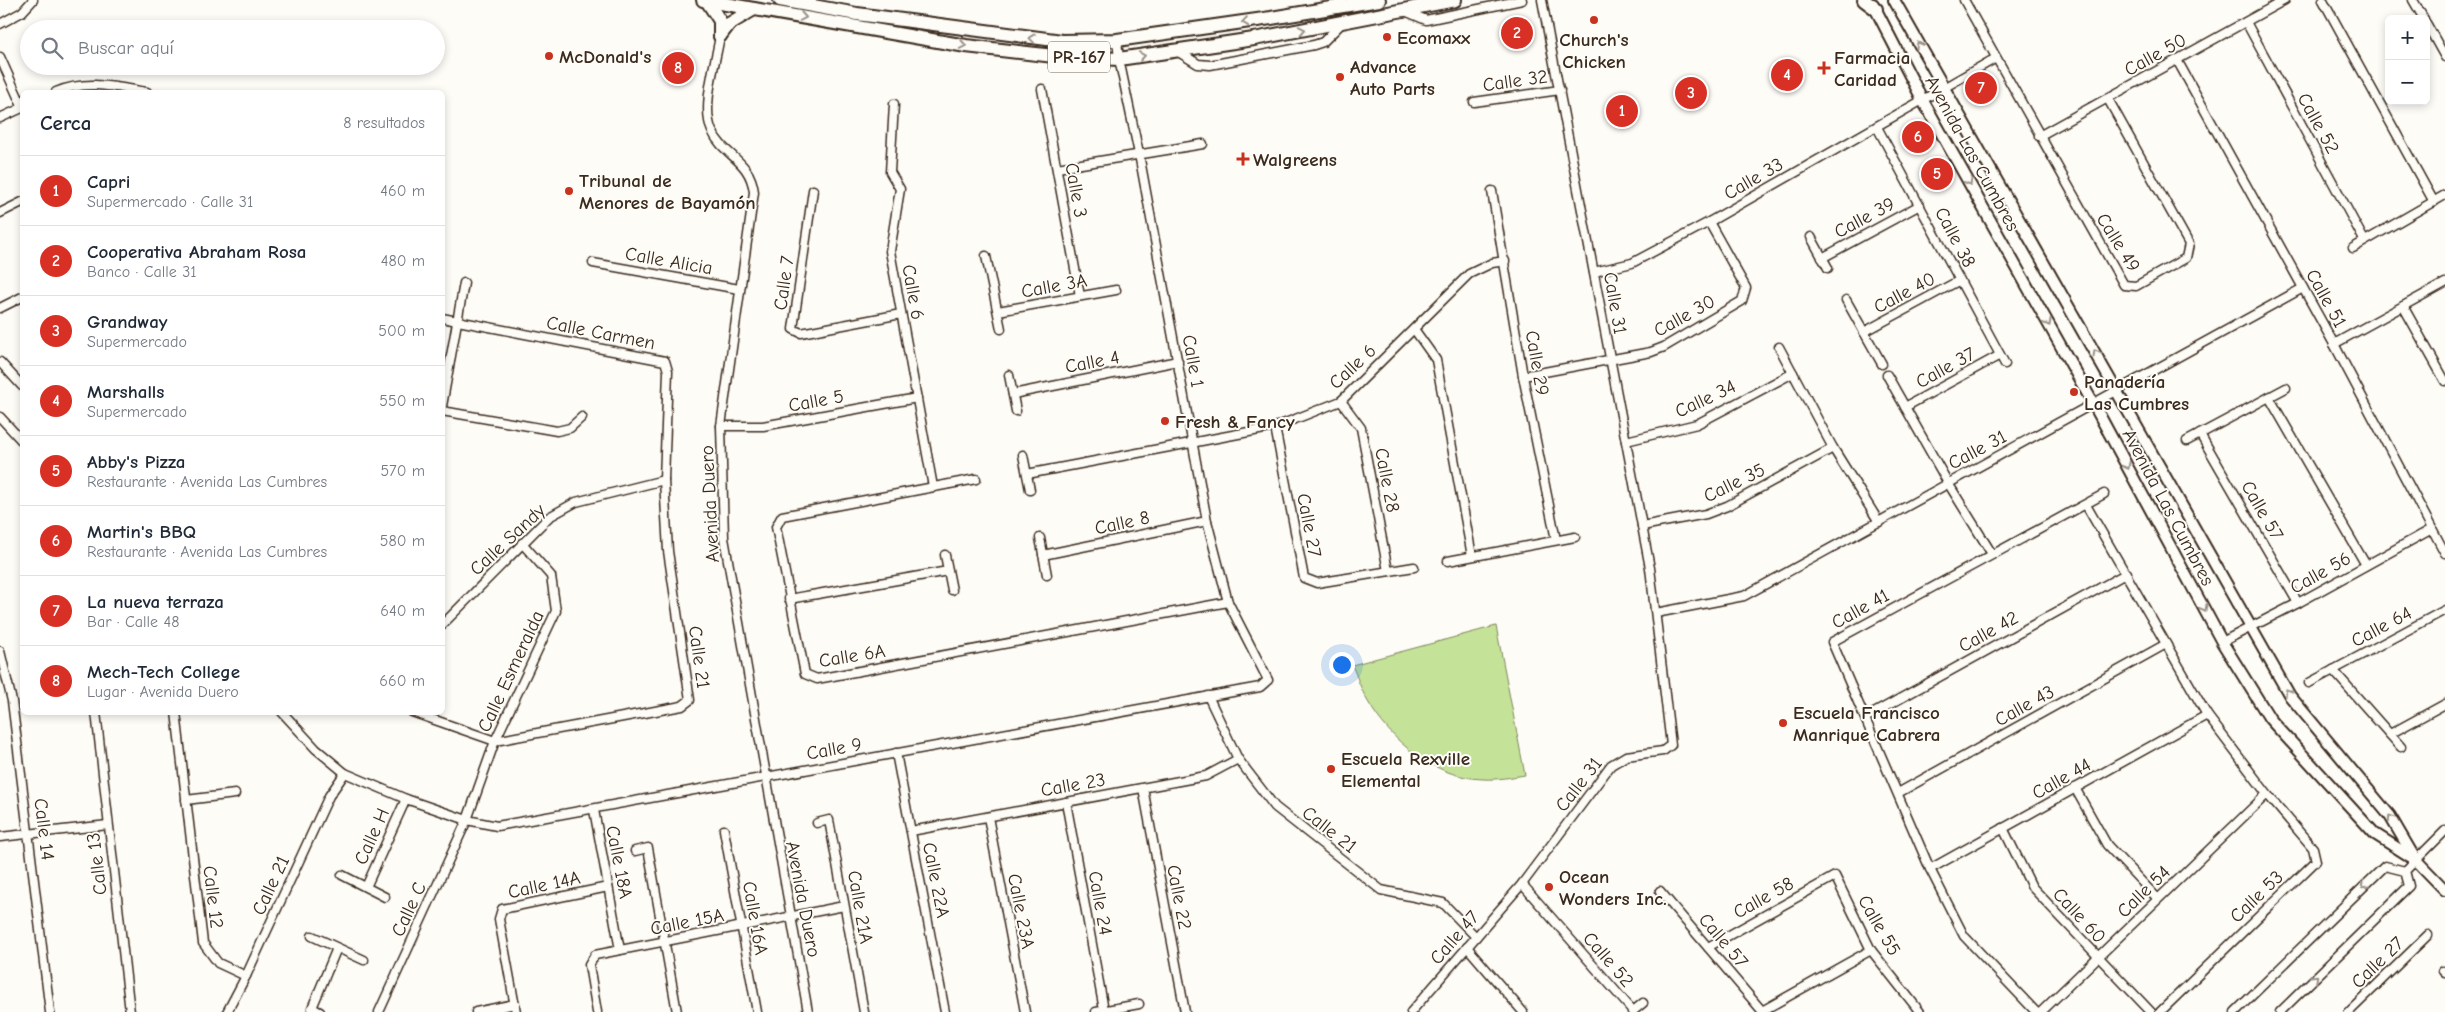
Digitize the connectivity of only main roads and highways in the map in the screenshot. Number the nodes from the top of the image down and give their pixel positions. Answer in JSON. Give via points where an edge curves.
{"nodes":[{"id":1,"x":705,"y":0,"type":"edge"},
{"id":2,"x":780,"y":0,"type":"edge"},
{"id":3,"x":1380,"y":0,"type":"edge"},
{"id":4,"x":1455,"y":0,"type":"edge"},
{"id":5,"x":1864,"y":0,"type":"edge"},
{"id":6,"x":1874,"y":4,"type":"edge"},
{"id":7,"x":754,"y":9,"type":"junction"}],
"edges":[{"from":1,"to":7,"type":"main road","number":"PR-167"},
{"from":1,"to":7,"type":"main road","via":[[720,21],[720,36],[729,24]]},
{"from":3,"to":2,"type":"main road","number":"PR-167","one_way":true,"via":[[1117,40],[1062,42],[857,14]]},
{"from":7,"to":4,"type":"main road","number":"PR-167","one_way":true,"via":[[966,46],[1119,60],[1254,39]]},
{"from":5,"to":6,"type":"main road"}]}
